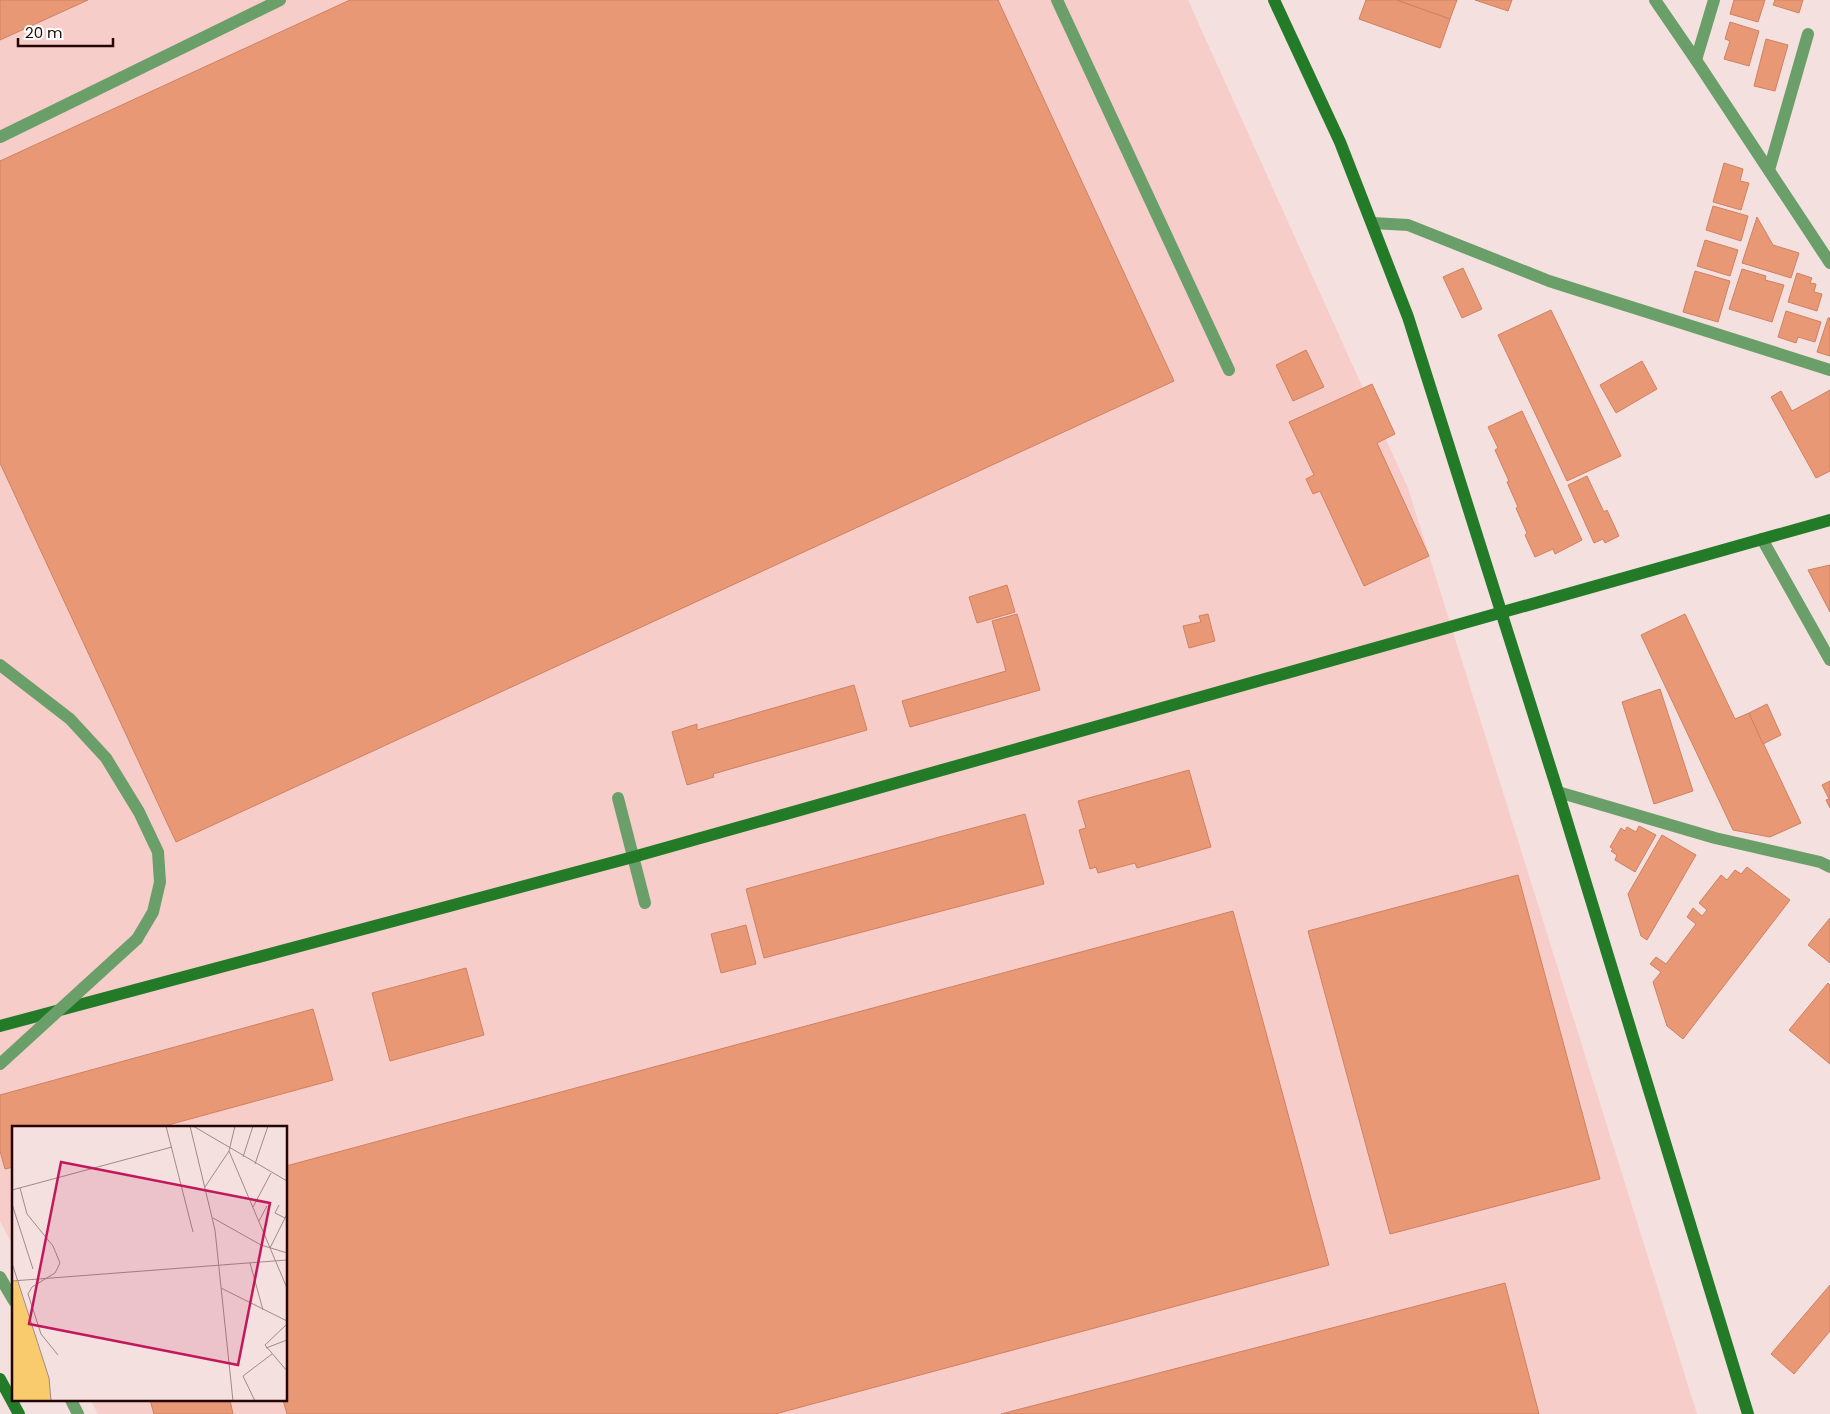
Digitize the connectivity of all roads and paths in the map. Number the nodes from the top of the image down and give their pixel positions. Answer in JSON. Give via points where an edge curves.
{"nodes":[{"id":1,"x":280,"y":0,"type":"edge"},
{"id":2,"x":1057,"y":0,"type":"edge"},
{"id":3,"x":1274,"y":0,"type":"edge"},
{"id":4,"x":1655,"y":0,"type":"edge"},
{"id":5,"x":1714,"y":0,"type":"edge"},
{"id":6,"x":1808,"y":34,"type":"dead end"},
{"id":7,"x":1696,"y":60,"type":"junction"},
{"id":8,"x":0,"y":137,"type":"edge"},
{"id":9,"x":1769,"y":170,"type":"junction"},
{"id":10,"x":1372,"y":223,"type":"junction"},
{"id":11,"x":1830,"y":263,"type":"edge"},
{"id":12,"x":1229,"y":370,"type":"dead end"},
{"id":13,"x":1830,"y":370,"type":"edge"},
{"id":14,"x":1830,"y":520,"type":"edge"},
{"id":15,"x":1762,"y":539,"type":"junction"},
{"id":16,"x":1501,"y":612,"type":"junction"},
{"id":17,"x":1830,"y":660,"type":"edge"},
{"id":18,"x":0,"y":665,"type":"edge"},
{"id":19,"x":1558,"y":792,"type":"junction"},
{"id":20,"x":618,"y":798,"type":"dead end"},
{"id":21,"x":633,"y":857,"type":"junction"},
{"id":22,"x":1830,"y":867,"type":"edge"},
{"id":23,"x":645,"y":903,"type":"dead end"},
{"id":24,"x":0,"y":1026,"type":"edge"},
{"id":25,"x":0,"y":1064,"type":"edge"},
{"id":26,"x":0,"y":1277,"type":"edge"},
{"id":27,"x":12,"y":1298,"type":"edge"},
{"id":28,"x":0,"y":1379,"type":"edge"},
{"id":29,"x":12,"y":1401,"type":"edge"},
{"id":30,"x":12,"y":1402,"type":"edge"},
{"id":31,"x":71,"y":1402,"type":"edge"},
{"id":32,"x":19,"y":1414,"type":"edge"},
{"id":33,"x":78,"y":1414,"type":"edge"},
{"id":34,"x":1748,"y":1414,"type":"edge"}],
"edges":[{"from":1,"to":8,"type":"street"},
{"from":2,"to":12,"type":"street"},
{"from":3,"to":10,"type":"street","via":[[1340,142]]},
{"from":4,"to":7,"type":"street"},
{"from":5,"to":7,"type":"street"},
{"from":6,"to":9,"type":"street"},
{"from":7,"to":9,"type":"street"},
{"from":9,"to":11,"type":"street"},
{"from":10,"to":13,"type":"street","via":[[1408,225],[1549,281]]},
{"from":10,"to":16,"type":"street","via":[[1408,317]]},
{"from":14,"to":15,"type":"street"},
{"from":15,"to":16,"type":"street"},
{"from":15,"to":17,"type":"street"},
{"from":16,"to":19,"type":"street"},
{"from":16,"to":21,"type":"street"},
{"from":18,"to":25,"type":"street","bridge":true,"via":[[70,719],[106,758],[139,812],[158,852],[160,882],[153,912],[137,939]]},
{"from":19,"to":22,"type":"street","via":[[1715,838]]},
{"from":19,"to":34,"type":"street"},
{"from":20,"to":21,"type":"street"},
{"from":21,"to":23,"type":"street"},
{"from":21,"to":24,"type":"street"},
{"from":26,"to":27,"type":"street"},
{"from":28,"to":29,"type":"street"},
{"from":30,"to":32,"type":"street"},
{"from":31,"to":33,"type":"street"}]}
